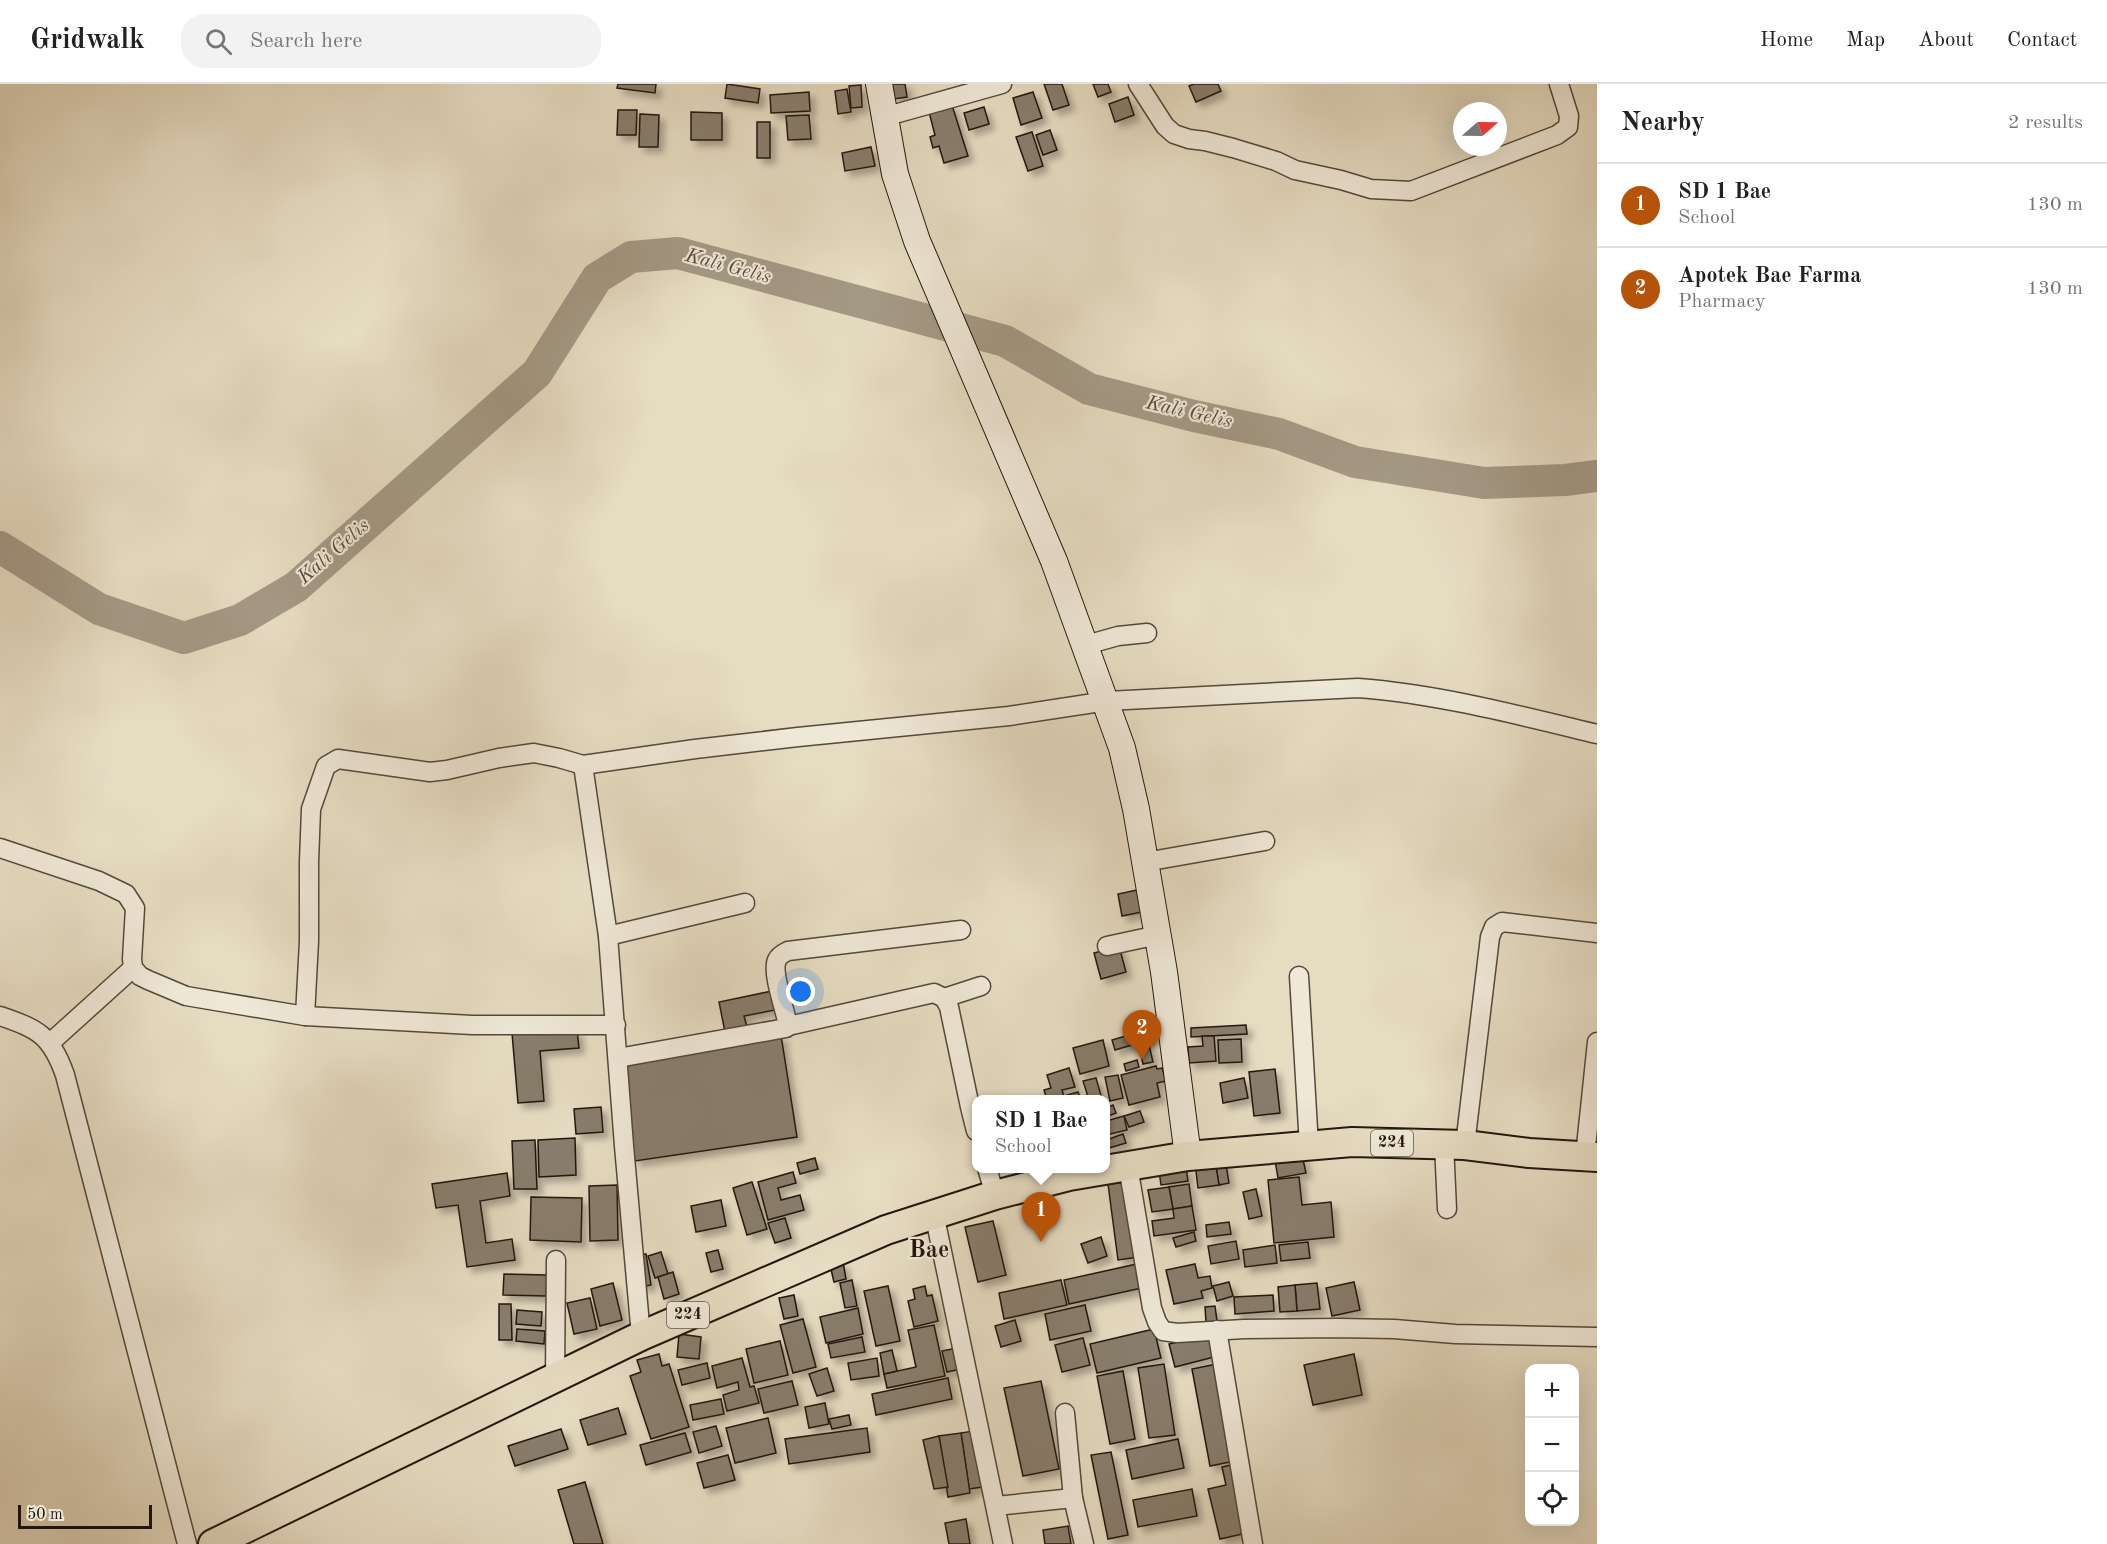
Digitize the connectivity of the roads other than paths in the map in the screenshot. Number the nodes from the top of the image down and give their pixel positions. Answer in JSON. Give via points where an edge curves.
{"nodes":[{"id":1,"x":879,"y":84,"type":"edge"},
{"id":2,"x":1002,"y":84,"type":"edge"},
{"id":3,"x":1138,"y":84,"type":"edge"},
{"id":4,"x":1559,"y":84,"type":"edge"},
{"id":5,"x":970,"y":88,"type":"edge"},
{"id":6,"x":884,"y":117,"type":"junction"},
{"id":7,"x":1147,"y":633,"type":"dead end"},
{"id":8,"x":1086,"y":645,"type":"junction"},
{"id":9,"x":1107,"y":701,"type":"junction"},
{"id":10,"x":1597,"y":734,"type":"edge"},
{"id":11,"x":583,"y":765,"type":"junction"},
{"id":12,"x":1265,"y":841,"type":"dead end"},
{"id":13,"x":0,"y":848,"type":"edge"},
{"id":14,"x":1145,"y":862,"type":"junction"},
{"id":15,"x":746,"y":903,"type":"dead end"},
{"id":16,"x":961,"y":930,"type":"dead end"},
{"id":17,"x":1597,"y":933,"type":"edge"},
{"id":18,"x":1158,"y":935,"type":"junction"},
{"id":19,"x":608,"y":936,"type":"junction"},
{"id":20,"x":1107,"y":946,"type":"dead end"},
{"id":21,"x":133,"y":968,"type":"junction"},
{"id":22,"x":1299,"y":976,"type":"dead end"},
{"id":23,"x":981,"y":986,"type":"dead end"},
{"id":24,"x":944,"y":998,"type":"junction"},
{"id":25,"x":0,"y":1016,"type":"edge"},
{"id":26,"x":305,"y":1016,"type":"junction"},
{"id":27,"x":616,"y":1025,"type":"junction"},
{"id":28,"x":788,"y":1026,"type":"junction"},
{"id":29,"x":1597,"y":1042,"type":"edge"},
{"id":30,"x":50,"y":1043,"type":"junction"},
{"id":31,"x":618,"y":1058,"type":"junction"},
{"id":32,"x":972,"y":1115,"type":"edge"},
{"id":33,"x":1454,"y":1145,"type":"junction"},
{"id":34,"x":1309,"y":1146,"type":"junction"},
{"id":35,"x":1188,"y":1156,"type":"junction"},
{"id":36,"x":1591,"y":1156,"type":"edge"},
{"id":37,"x":1128,"y":1166,"type":"junction"},
{"id":38,"x":1110,"y":1169,"type":"edge"},
{"id":39,"x":1087,"y":1173,"type":"edge"},
{"id":40,"x":991,"y":1182,"type":"edge"},
{"id":41,"x":1447,"y":1209,"type":"dead end"},
{"id":42,"x":934,"y":1213,"type":"junction"},
{"id":43,"x":556,"y":1260,"type":"dead end"},
{"id":44,"x":1217,"y":1330,"type":"junction"},
{"id":45,"x":641,"y":1336,"type":"junction"},
{"id":46,"x":1597,"y":1337,"type":"edge"},
{"id":47,"x":555,"y":1378,"type":"junction"},
{"id":48,"x":1065,"y":1413,"type":"dead end"},
{"id":49,"x":1073,"y":1498,"type":"junction"},
{"id":50,"x":996,"y":1506,"type":"junction"},
{"id":51,"x":188,"y":1544,"type":"edge"},
{"id":52,"x":213,"y":1544,"type":"edge"},
{"id":53,"x":1003,"y":1544,"type":"edge"},
{"id":54,"x":1084,"y":1544,"type":"edge"},
{"id":55,"x":1253,"y":1544,"type":"edge"}],
"edges":[{"from":1,"to":6,"type":"street"},
{"from":2,"to":5,"type":"street"},
{"from":3,"to":4,"type":"street","via":[[1174,134],[1371,189],[1411,191],[1557,135],[1568,127],[1569,116]]},
{"from":5,"to":6,"type":"street"},
{"from":6,"to":8,"type":"street","via":[[904,207]]},
{"from":7,"to":8,"type":"street"},
{"from":8,"to":9,"type":"street"},
{"from":9,"to":10,"type":"street","via":[[1358,688],[1505,712]]},
{"from":9,"to":11,"type":"street","via":[[998,717],[696,748]]},
{"from":9,"to":14,"type":"street","via":[[1122,748]]},
{"from":11,"to":19,"type":"street"},
{"from":11,"to":26,"type":"street","via":[[534,753],[430,772],[349,759],[329,762],[311,809]]},
{"from":12,"to":14,"type":"street"},
{"from":13,"to":21,"type":"street","via":[[99,880],[126,894],[135,908]]},
{"from":14,"to":18,"type":"street"},
{"from":15,"to":19,"type":"street"},
{"from":16,"to":28,"type":"street","via":[[798,949],[780,956],[775,965]]},
{"from":17,"to":33,"type":"street","via":[[1502,922],[1494,927]]},
{"from":18,"to":20,"type":"street"},
{"from":18,"to":35,"type":"street"},
{"from":19,"to":27,"type":"street"},
{"from":21,"to":26,"type":"street","via":[[140,976],[186,996]]},
{"from":21,"to":30,"type":"street"},
{"from":22,"to":34,"type":"street"},
{"from":23,"to":24,"type":"street"},
{"from":24,"to":28,"type":"street","via":[[934,993]]},
{"from":24,"to":32,"type":"street","via":[[956,1030]]},
{"from":25,"to":30,"type":"street","via":[[37,1031]]},
{"from":26,"to":27,"type":"street","via":[[472,1025]]},
{"from":27,"to":31,"type":"street"},
{"from":28,"to":31,"type":"street"},
{"from":29,"to":36,"type":"street"},
{"from":30,"to":51,"type":"street","via":[[72,1095]]},
{"from":31,"to":45,"type":"street"},
{"from":33,"to":34,"type":"main road","number":"224","via":[[1353,1142]]},
{"from":33,"to":36,"type":"main road","number":"224"},
{"from":33,"to":41,"type":"street"},
{"from":34,"to":35,"type":"main road","number":"224"},
{"from":35,"to":37,"type":"main road","number":"224"},
{"from":37,"to":38,"type":"main road","number":"224"},
{"from":37,"to":44,"type":"street","via":[[1158,1326],[1167,1333]]},
{"from":39,"to":40,"type":"main road","number":"224"},
{"from":40,"to":42,"type":"main road","number":"224"},
{"from":42,"to":45,"type":"main road","number":"224","via":[[821,1257]]},
{"from":42,"to":50,"type":"street"},
{"from":43,"to":47,"type":"street"},
{"from":44,"to":46,"type":"street","via":[[1395,1329]]},
{"from":44,"to":55,"type":"street"},
{"from":45,"to":47,"type":"main road","number":"224"},
{"from":47,"to":52,"type":"main road","number":"224"},
{"from":48,"to":49,"type":"street"},
{"from":49,"to":50,"type":"street"},
{"from":49,"to":54,"type":"street"},
{"from":50,"to":53,"type":"street"}]}
